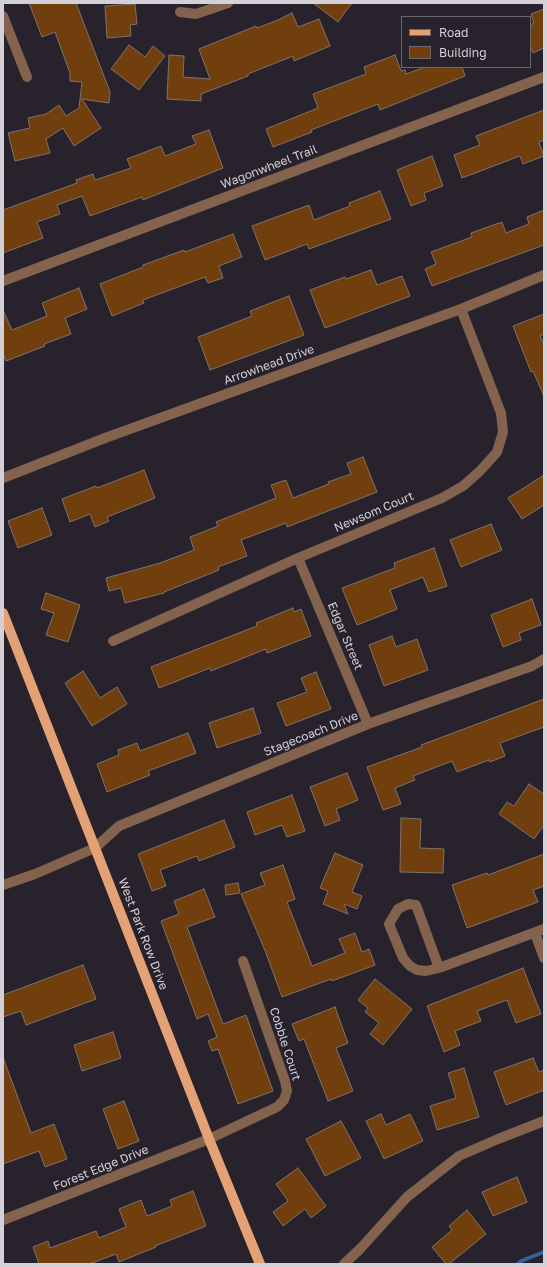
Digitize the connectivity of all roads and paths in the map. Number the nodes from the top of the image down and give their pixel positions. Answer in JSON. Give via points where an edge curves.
{"nodes":[{"id":1,"x":228,"y":3,"type":"edge"},
{"id":2,"x":180,"y":12,"type":"dead end"},
{"id":3,"x":3,"y":16,"type":"edge"},
{"id":4,"x":27,"y":76,"type":"dead end"},
{"id":5,"x":544,"y":77,"type":"edge"},
{"id":6,"x":544,"y":275,"type":"edge"},
{"id":7,"x":3,"y":281,"type":"edge"},
{"id":8,"x":461,"y":309,"type":"junction"},
{"id":9,"x":3,"y":478,"type":"edge"},
{"id":10,"x":298,"y":558,"type":"junction"},
{"id":11,"x":3,"y":613,"type":"edge"},
{"id":12,"x":112,"y":641,"type":"dead end"},
{"id":13,"x":544,"y":659,"type":"edge"},
{"id":14,"x":368,"y":724,"type":"junction"},
{"id":15,"x":95,"y":848,"type":"junction"},
{"id":16,"x":3,"y":885,"type":"edge"},
{"id":17,"x":539,"y":931,"type":"edge"},
{"id":18,"x":544,"y":958,"type":"edge"},
{"id":19,"x":243,"y":961,"type":"dead end"},
{"id":20,"x":439,"y":968,"type":"junction"},
{"id":21,"x":544,"y":1121,"type":"edge"},
{"id":22,"x":209,"y":1139,"type":"junction"},
{"id":23,"x":3,"y":1220,"type":"edge"},
{"id":24,"x":260,"y":1264,"type":"edge"},
{"id":25,"x":344,"y":1264,"type":"edge"}],
"edges":[{"from":1,"to":2,"type":"street","via":[[196,14]]},
{"from":3,"to":4,"type":"street"},
{"from":5,"to":7,"type":"street","name":"Wagonwheel Trail"},
{"from":6,"to":8,"type":"street","name":"Arrowhead Drive"},
{"from":8,"to":9,"type":"street","name":"Arrowhead Drive","via":[[105,438]]},
{"from":8,"to":10,"type":"street","name":"Newsom Court","via":[[501,413],[503,432],[497,452],[463,486],[442,498]]},
{"from":10,"to":12,"type":"street","name":"Newsom Court"},
{"from":10,"to":14,"type":"street","name":"Edgar Street"},
{"from":11,"to":15,"type":"main road","name":"West Park Row Drive"},
{"from":13,"to":14,"type":"street","name":"Stagecoach Drive","via":[[532,666]]},
{"from":14,"to":15,"type":"street","name":"Stagecoach Drive","via":[[119,826]]},
{"from":15,"to":16,"type":"street","name":"Stagecoach Drive"},
{"from":15,"to":22,"type":"main road","name":"West Park Row Drive"},
{"from":17,"to":18,"type":"street"},
{"from":17,"to":20,"type":"street"},
{"from":19,"to":22,"type":"street","name":"Cobble Court","via":[[287,1091],[284,1100],[277,1107]]},
{"from":20,"to":20,"type":"street","via":[[417,970],[403,958],[389,924],[398,909],[408,904],[416,905]]},
{"from":21,"to":25,"type":"street","via":[[458,1156],[408,1197]]},
{"from":22,"to":23,"type":"street","name":"Forest Edge Drive"},
{"from":22,"to":24,"type":"main road","name":"West Park Row Drive"}]}
